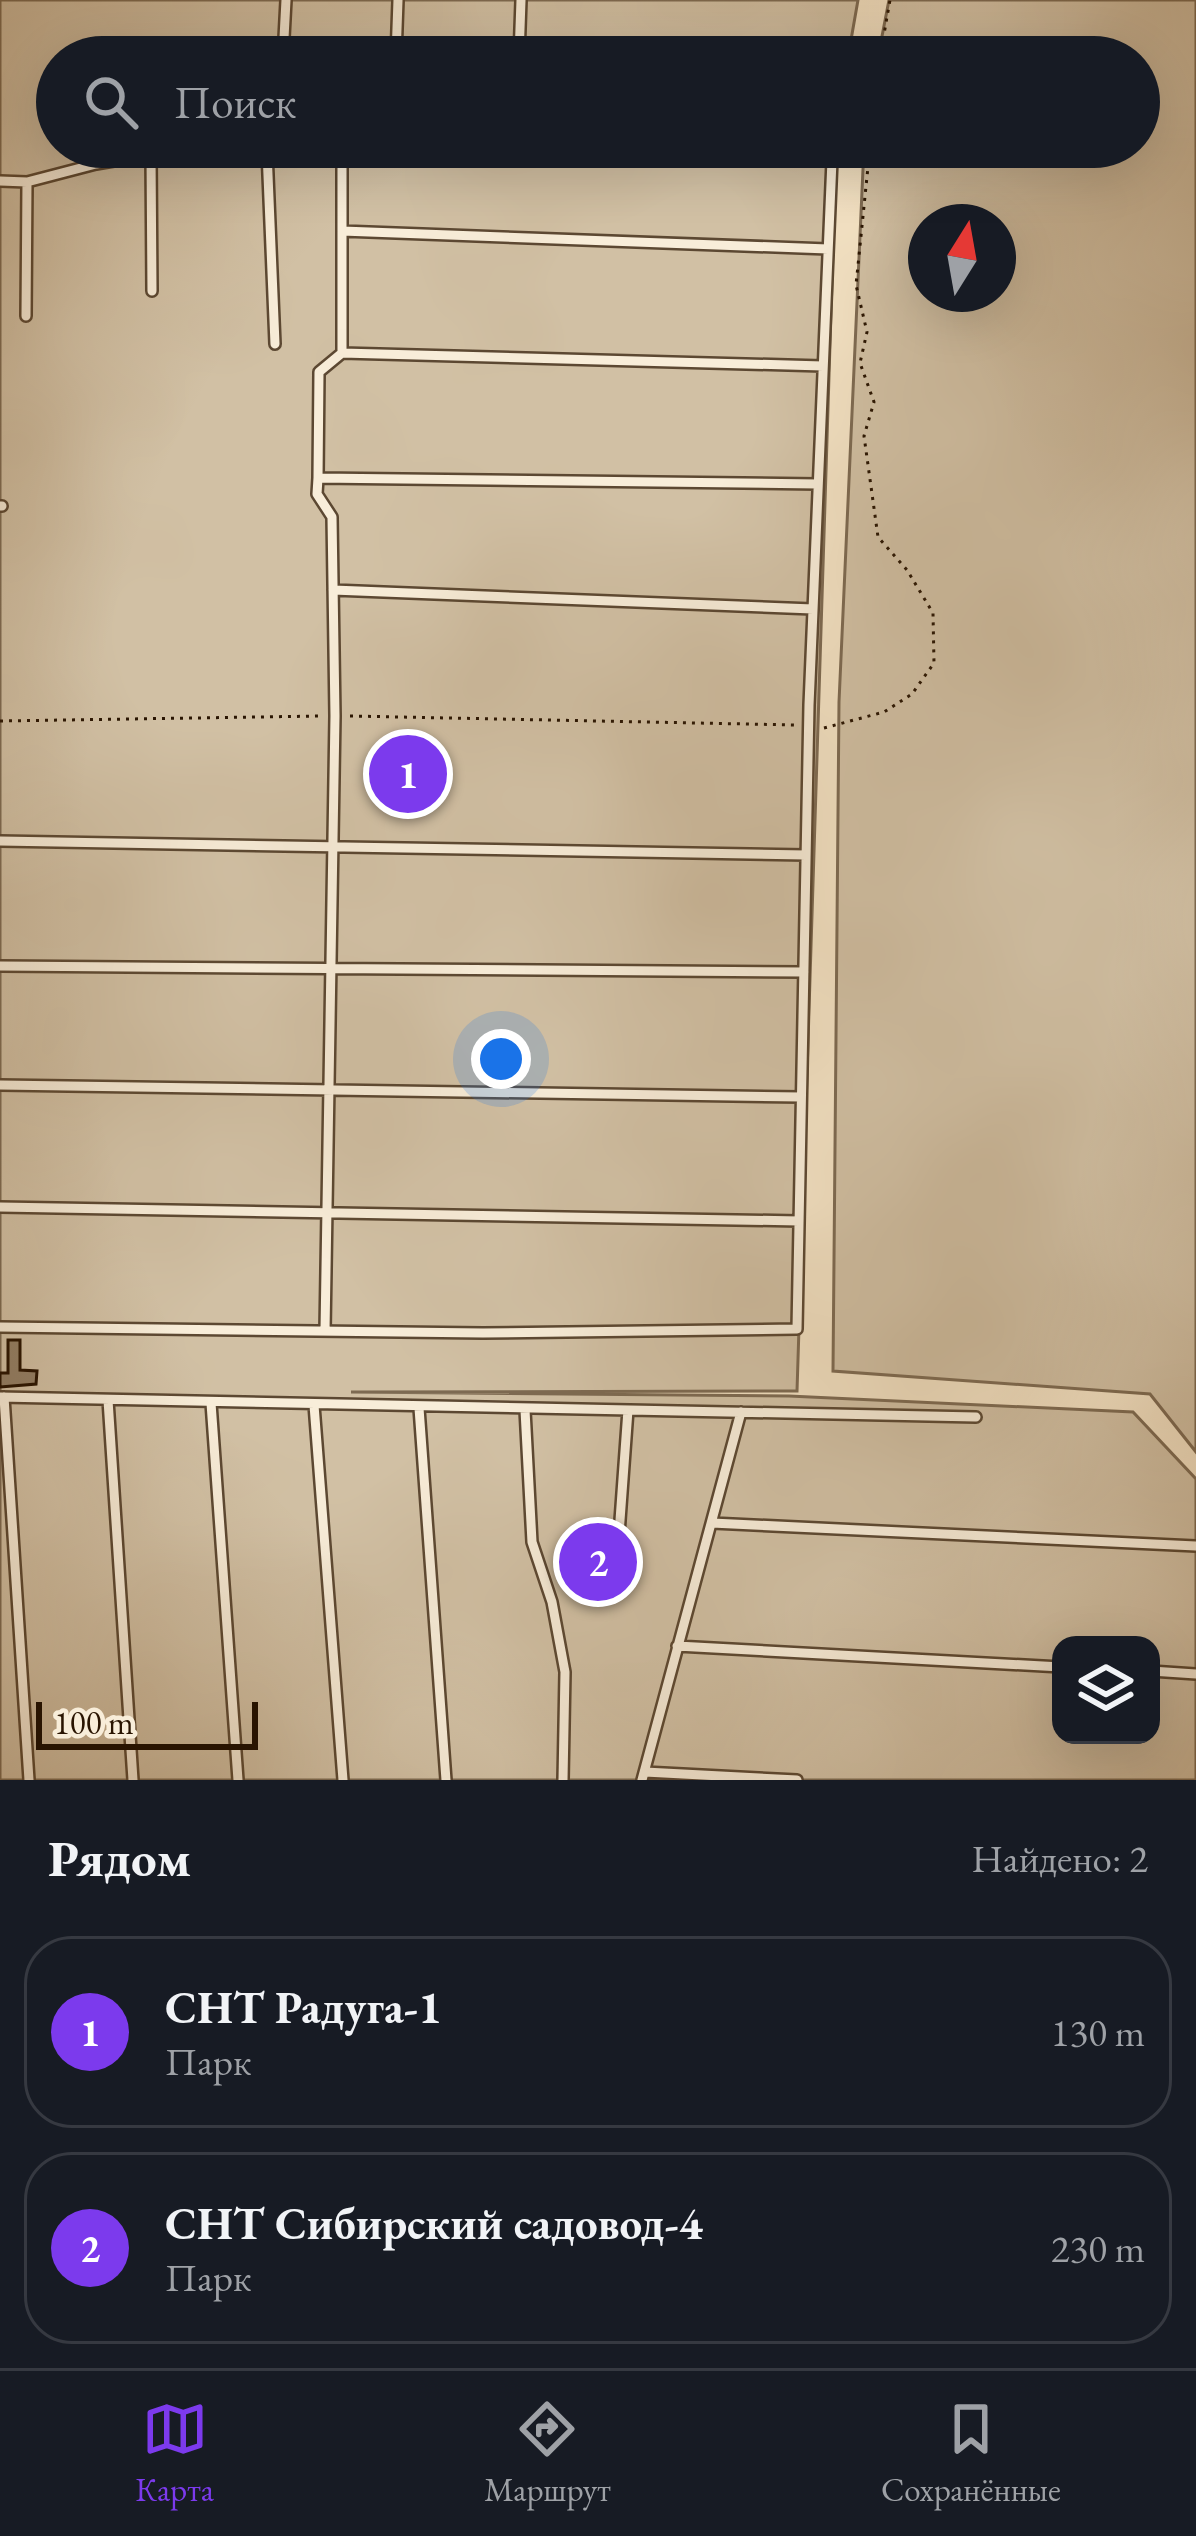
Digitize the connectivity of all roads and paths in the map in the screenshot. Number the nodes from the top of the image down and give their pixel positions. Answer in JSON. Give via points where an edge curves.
{"nodes":[{"id":1,"x":286,"y":0,"type":"edge"},
{"id":2,"x":398,"y":0,"type":"edge"},
{"id":3,"x":520,"y":0,"type":"edge"},
{"id":4,"x":890,"y":0,"type":"edge"},
{"id":5,"x":284,"y":36,"type":"edge"},
{"id":6,"x":397,"y":36,"type":"edge"},
{"id":7,"x":519,"y":36,"type":"edge"},
{"id":8,"x":884,"y":36,"type":"edge"},
{"id":9,"x":91,"y":168,"type":"edge"},
{"id":10,"x":151,"y":168,"type":"edge"},
{"id":11,"x":268,"y":168,"type":"edge"},
{"id":12,"x":341,"y":168,"type":"edge"},
{"id":13,"x":832,"y":168,"type":"edge"},
{"id":14,"x":0,"y":181,"type":"edge"},
{"id":15,"x":26,"y":182,"type":"junction"},
{"id":16,"x":342,"y":231,"type":"junction"},
{"id":17,"x":828,"y":249,"type":"junction"},
{"id":18,"x":152,"y":291,"type":"dead end"},
{"id":19,"x":26,"y":316,"type":"dead end"},
{"id":20,"x":275,"y":344,"type":"dead end"},
{"id":21,"x":342,"y":353,"type":"junction"},
{"id":22,"x":823,"y":366,"type":"junction"},
{"id":23,"x":318,"y":478,"type":"junction"},
{"id":24,"x":818,"y":484,"type":"junction"},
{"id":25,"x":333,"y":590,"type":"junction"},
{"id":26,"x":813,"y":609,"type":"junction"},
{"id":27,"x":0,"y":841,"type":"edge"},
{"id":28,"x":333,"y":847,"type":"junction"},
{"id":29,"x":806,"y":855,"type":"junction"},
{"id":30,"x":0,"y":966,"type":"edge"},
{"id":31,"x":331,"y":968,"type":"junction"},
{"id":32,"x":804,"y":972,"type":"junction"},
{"id":33,"x":0,"y":1085,"type":"edge"},
{"id":34,"x":329,"y":1090,"type":"junction"},
{"id":35,"x":801,"y":1096,"type":"junction"},
{"id":36,"x":0,"y":1207,"type":"edge"},
{"id":37,"x":327,"y":1213,"type":"junction"},
{"id":38,"x":799,"y":1222,"type":"junction"},
{"id":39,"x":0,"y":1327,"type":"edge"},
{"id":40,"x":325,"y":1331,"type":"junction"},
{"id":41,"x":2,"y":1397,"type":"edge"},
{"id":42,"x":108,"y":1400,"type":"junction"},
{"id":43,"x":211,"y":1403,"type":"junction"},
{"id":44,"x":314,"y":1405,"type":"junction"},
{"id":45,"x":419,"y":1408,"type":"junction"},
{"id":46,"x":524,"y":1409,"type":"junction"},
{"id":47,"x":628,"y":1411,"type":"junction"},
{"id":48,"x":741,"y":1412,"type":"junction"},
{"id":49,"x":976,"y":1418,"type":"dead end"},
{"id":50,"x":712,"y":1523,"type":"junction"},
{"id":51,"x":1196,"y":1546,"type":"edge"},
{"id":52,"x":618,"y":1547,"type":"dead end"},
{"id":53,"x":677,"y":1646,"type":"junction"},
{"id":54,"x":1052,"y":1667,"type":"edge"},
{"id":55,"x":1160,"y":1672,"type":"edge"},
{"id":56,"x":1196,"y":1674,"type":"edge"},
{"id":57,"x":644,"y":1776,"type":"edge"},
{"id":58,"x":28,"y":1780,"type":"edge"},
{"id":59,"x":134,"y":1780,"type":"edge"},
{"id":60,"x":238,"y":1780,"type":"edge"},
{"id":61,"x":343,"y":1780,"type":"edge"},
{"id":62,"x":446,"y":1780,"type":"edge"},
{"id":63,"x":563,"y":1780,"type":"edge"},
{"id":64,"x":797,"y":1780,"type":"edge"}],
"edges":[{"from":1,"to":5,"type":"lane"},
{"from":2,"to":6,"type":"lane"},
{"from":3,"to":7,"type":"lane"},
{"from":4,"to":8,"type":"path"},
{"from":9,"to":15,"type":"lane"},
{"from":10,"to":18,"type":"lane"},
{"from":11,"to":20,"type":"lane"},
{"from":12,"to":16,"type":"lane"},
{"from":13,"to":17,"type":"lane"},
{"from":14,"to":15,"type":"lane"},
{"from":15,"to":19,"type":"lane"},
{"from":16,"to":17,"type":"lane"},
{"from":16,"to":21,"type":"lane"},
{"from":17,"to":22,"type":"lane"},
{"from":21,"to":22,"type":"lane"},
{"from":21,"to":23,"type":"lane","via":[[319,372]]},
{"from":22,"to":24,"type":"lane"},
{"from":23,"to":24,"type":"lane"},
{"from":23,"to":25,"type":"lane","via":[[317,494],[332,518]]},
{"from":24,"to":26,"type":"lane"},
{"from":25,"to":26,"type":"lane"},
{"from":25,"to":28,"type":"lane"},
{"from":26,"to":29,"type":"lane"},
{"from":27,"to":28,"type":"lane"},
{"from":28,"to":29,"type":"lane"},
{"from":28,"to":31,"type":"lane"},
{"from":29,"to":32,"type":"lane"},
{"from":30,"to":31,"type":"lane"},
{"from":31,"to":32,"type":"lane"},
{"from":31,"to":34,"type":"lane"},
{"from":32,"to":35,"type":"lane"},
{"from":33,"to":34,"type":"lane"},
{"from":34,"to":35,"type":"lane"},
{"from":34,"to":37,"type":"lane"},
{"from":35,"to":38,"type":"lane"},
{"from":36,"to":37,"type":"lane"},
{"from":37,"to":38,"type":"lane"},
{"from":37,"to":40,"type":"lane"},
{"from":38,"to":40,"type":"lane","via":[[797,1329]]},
{"from":39,"to":40,"type":"lane"},
{"from":41,"to":42,"type":"lane"},
{"from":41,"to":58,"type":"lane"},
{"from":42,"to":43,"type":"lane"},
{"from":42,"to":59,"type":"lane"},
{"from":43,"to":44,"type":"lane"},
{"from":43,"to":60,"type":"lane"},
{"from":44,"to":45,"type":"lane"},
{"from":44,"to":61,"type":"lane"},
{"from":45,"to":46,"type":"lane"},
{"from":45,"to":62,"type":"lane"},
{"from":46,"to":47,"type":"lane"},
{"from":46,"to":63,"type":"lane","via":[[532,1542],[565,1672]]},
{"from":47,"to":48,"type":"lane"},
{"from":47,"to":52,"type":"lane"},
{"from":48,"to":49,"type":"lane"},
{"from":48,"to":50,"type":"lane"},
{"from":50,"to":51,"type":"lane"},
{"from":50,"to":53,"type":"lane"},
{"from":53,"to":54,"type":"lane"},
{"from":53,"to":57,"type":"lane"},
{"from":55,"to":56,"type":"lane"},
{"from":57,"to":64,"type":"lane"}]}
